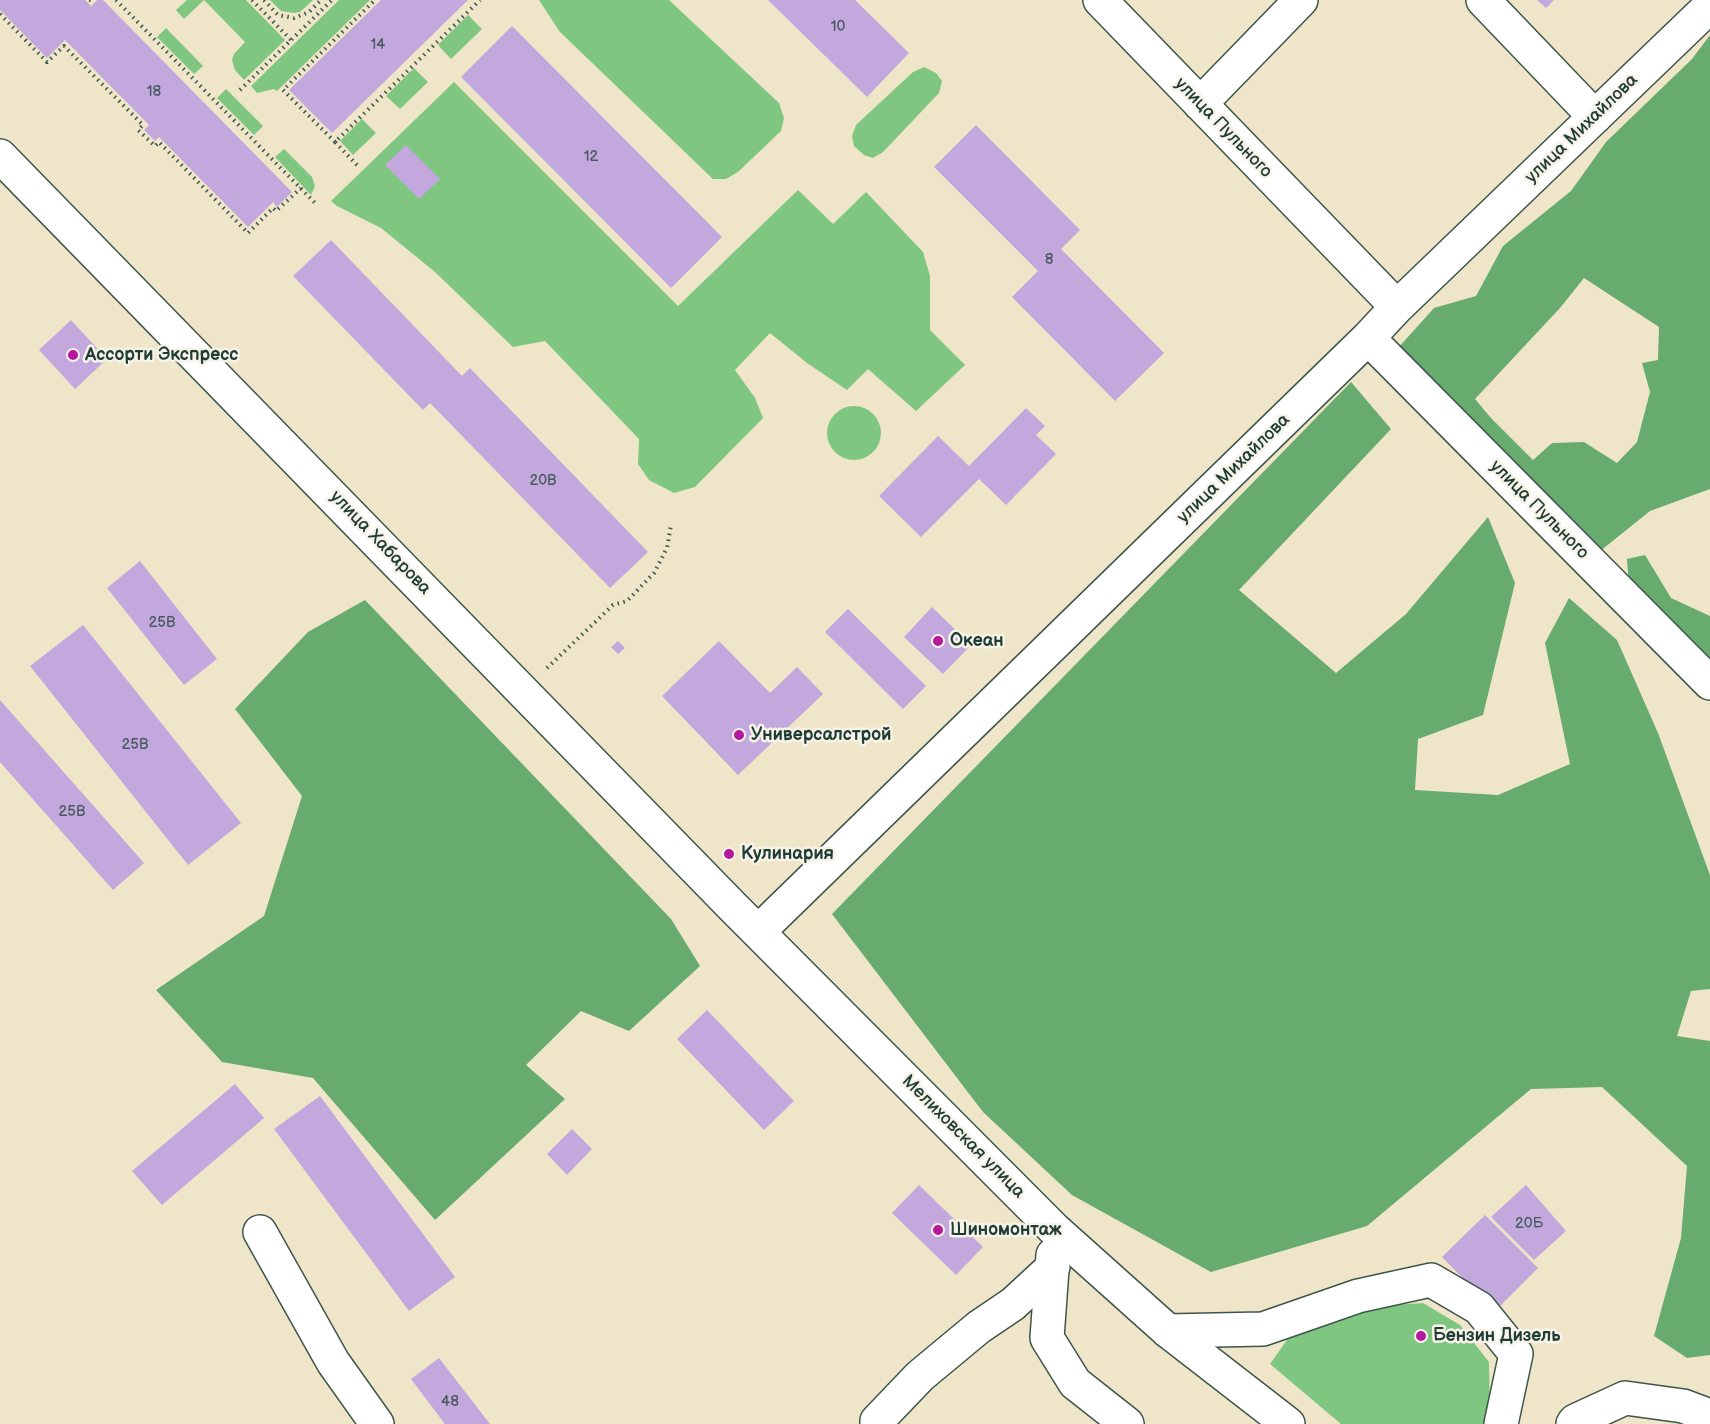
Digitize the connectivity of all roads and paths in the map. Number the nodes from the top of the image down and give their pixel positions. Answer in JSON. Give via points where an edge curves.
{"nodes":[{"id":1,"x":116,"y":0,"type":"edge"},
{"id":2,"x":252,"y":0,"type":"edge"},
{"id":3,"x":264,"y":0,"type":"edge"},
{"id":4,"x":321,"y":0,"type":"edge"},
{"id":5,"x":332,"y":0,"type":"edge"},
{"id":6,"x":375,"y":0,"type":"edge"},
{"id":7,"x":480,"y":0,"type":"edge"},
{"id":8,"x":1100,"y":0,"type":"edge"},
{"id":9,"x":1301,"y":0,"type":"edge"},
{"id":10,"x":1483,"y":0,"type":"edge"},
{"id":11,"x":1710,"y":6,"type":"edge"},
{"id":12,"x":0,"y":14,"type":"edge"},
{"id":13,"x":291,"y":40,"type":"junction"},
{"id":14,"x":240,"y":90,"type":"dead end"},
{"id":15,"x":1200,"y":104,"type":"junction"},
{"id":16,"x":1595,"y":117,"type":"junction"},
{"id":17,"x":335,"y":142,"type":"junction"},
{"id":18,"x":0,"y":156,"type":"edge"},
{"id":19,"x":357,"y":165,"type":"dead end"},
{"id":20,"x":301,"y":188,"type":"junction"},
{"id":21,"x":317,"y":205,"type":"dead end"},
{"id":22,"x":1397,"y":308,"type":"junction"},
{"id":23,"x":1368,"y":338,"type":"junction"},
{"id":24,"x":671,"y":525,"type":"dead end"},
{"id":25,"x":547,"y":668,"type":"dead end"},
{"id":26,"x":1710,"y":683,"type":"edge"},
{"id":27,"x":759,"y":932,"type":"junction"},
{"id":28,"x":1054,"y":1229,"type":"junction"},
{"id":29,"x":260,"y":1232,"type":"dead end"},
{"id":30,"x":1053,"y":1267,"type":"junction"},
{"id":31,"x":1168,"y":1331,"type":"junction"},
{"id":32,"x":1710,"y":1416,"type":"edge"},
{"id":33,"x":377,"y":1424,"type":"edge"},
{"id":34,"x":877,"y":1424,"type":"edge"},
{"id":35,"x":1127,"y":1424,"type":"edge"},
{"id":36,"x":1288,"y":1424,"type":"edge"},
{"id":37,"x":1501,"y":1424,"type":"edge"},
{"id":38,"x":1573,"y":1424,"type":"edge"}],
"edges":[{"from":1,"to":20,"type":"path"},
{"from":2,"to":13,"type":"path"},
{"from":3,"to":4,"type":"path","via":[[278,15],[294,18],[309,12]]},
{"from":5,"to":13,"type":"path"},
{"from":6,"to":17,"type":"path","via":[[283,90]]},
{"from":7,"to":17,"type":"path"},
{"from":8,"to":15,"type":"street","name":"улица Пульного"},
{"from":9,"to":15,"type":"street"},
{"from":10,"to":16,"type":"street"},
{"from":11,"to":16,"type":"street","name":"улица Михайлова"},
{"from":12,"to":20,"type":"path","via":[[48,62],[64,46],[143,125],[138,130],[155,147],[159,142],[248,233]]},
{"from":13,"to":14,"type":"path"},
{"from":15,"to":22,"type":"street","name":"улица Пульного"},
{"from":16,"to":22,"type":"street","name":"улица Михайлова"},
{"from":17,"to":19,"type":"path"},
{"from":18,"to":27,"type":"street","name":"улица Хабарова"},
{"from":20,"to":21,"type":"path"},
{"from":22,"to":23,"type":"street","name":"улица Михайлова"},
{"from":23,"to":26,"type":"street","name":"улица Пульного"},
{"from":23,"to":27,"type":"street","name":"улица Михайлова"},
{"from":24,"to":25,"type":"path","via":[[667,548],[654,573],[627,601],[613,605]]},
{"from":27,"to":28,"type":"street","name":"Мелиховская улица"},
{"from":28,"to":30,"type":"street"},
{"from":28,"to":31,"type":"street","name":"Мелиховская улица"},
{"from":29,"to":33,"type":"street","via":[[333,1362]]},
{"from":30,"to":34,"type":"street","via":[[1013,1304],[920,1376]]},
{"from":30,"to":35,"type":"street","via":[[1047,1338],[1075,1383]]},
{"from":31,"to":36,"type":"street","name":"Мелиховская улица"},
{"from":31,"to":37,"type":"street","via":[[1263,1329],[1358,1296],[1431,1280],[1479,1308],[1516,1354]]},
{"from":32,"to":38,"type":"street","via":[[1683,1406],[1625,1398]]}]}
